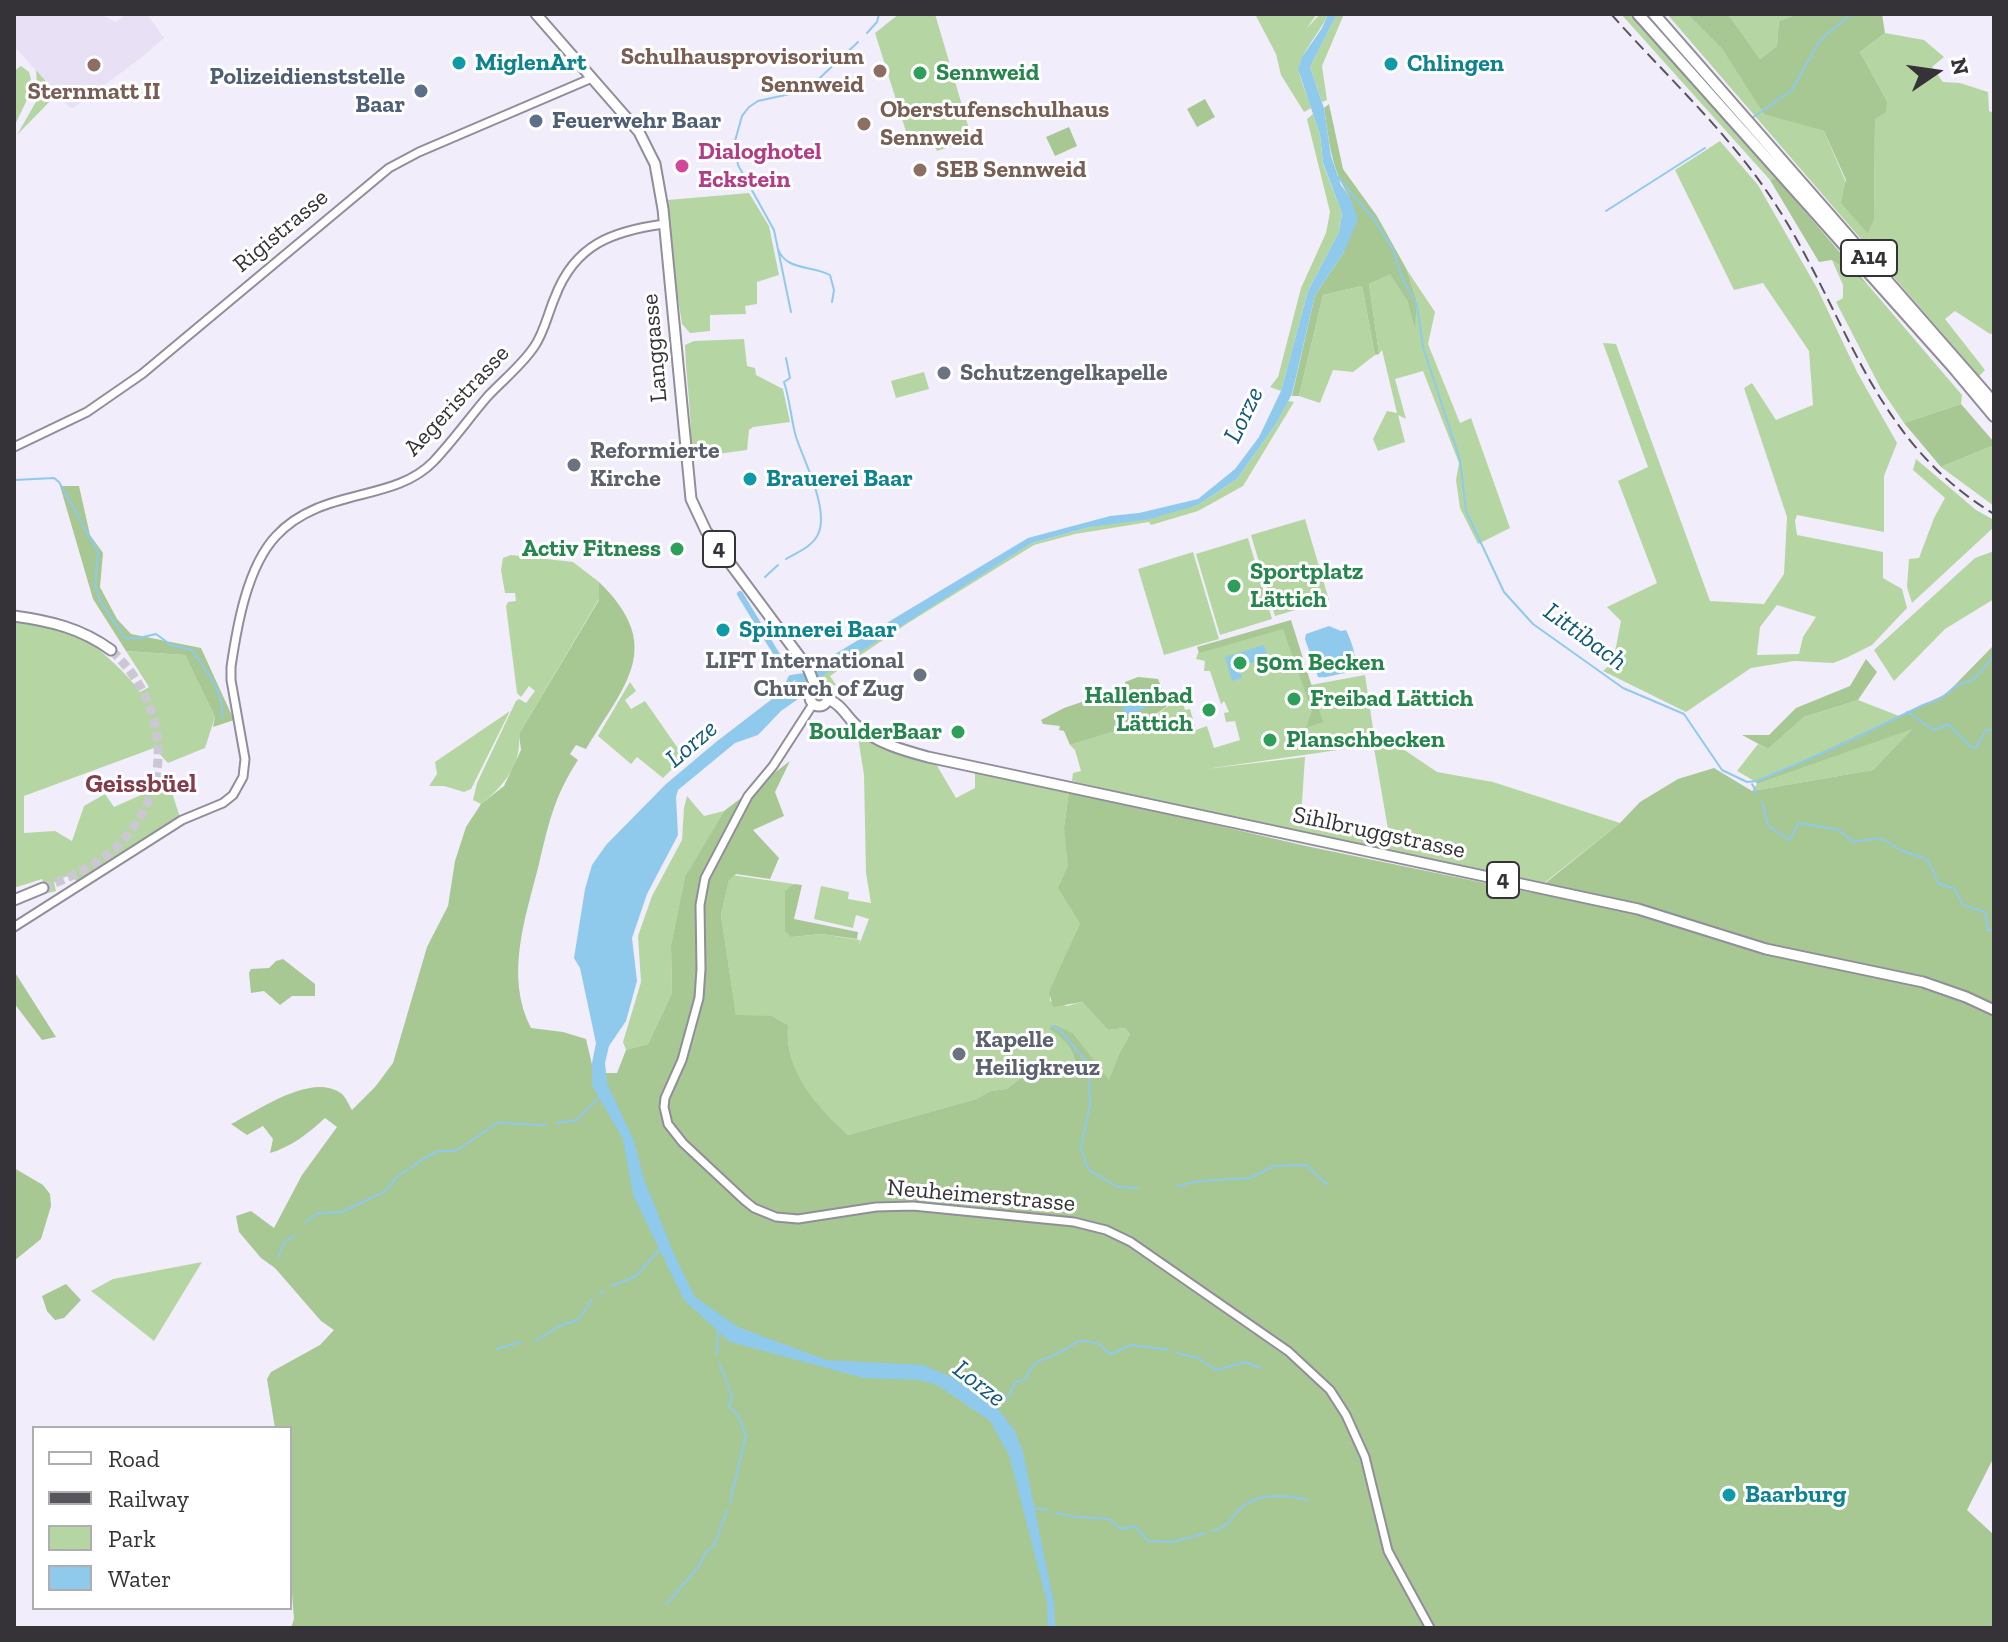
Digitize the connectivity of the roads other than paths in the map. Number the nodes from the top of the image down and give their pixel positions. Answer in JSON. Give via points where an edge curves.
{"nodes":[{"id":1,"x":536,"y":14,"type":"edge"},
{"id":2,"x":1638,"y":14,"type":"edge"},
{"id":3,"x":1654,"y":14,"type":"edge"},
{"id":4,"x":594,"y":80,"type":"junction"},
{"id":5,"x":664,"y":224,"type":"junction"},
{"id":6,"x":1994,"y":403,"type":"edge"},
{"id":7,"x":1994,"y":416,"type":"edge"},
{"id":8,"x":14,"y":447,"type":"edge"},
{"id":9,"x":14,"y":616,"type":"edge"},
{"id":10,"x":111,"y":650,"type":"tunnel mouth"},
{"id":11,"x":816,"y":685,"type":"junction"},
{"id":12,"x":822,"y":703,"type":"junction"},
{"id":13,"x":43,"y":888,"type":"tunnel mouth"},
{"id":14,"x":14,"y":900,"type":"edge"},
{"id":15,"x":14,"y":927,"type":"edge"},
{"id":16,"x":1994,"y":1010,"type":"edge"},
{"id":17,"x":1430,"y":1628,"type":"edge"}],
"edges":[{"from":1,"to":4,"type":"main road","number":"4"},
{"from":2,"to":7,"type":"highway","number":"A14"},
{"from":3,"to":6,"type":"highway","number":"A14"},
{"from":4,"to":5,"type":"main road","name":"Langgasse","number":"4","via":[[648,146],[658,174]]},
{"from":4,"to":8,"type":"street","name":"Rigistrasse","via":[[389,168],[142,374],[78,418]]},
{"from":5,"to":11,"type":"main road","name":"Langgasse","number":"4","via":[[691,499],[706,531]]},
{"from":5,"to":15,"type":"street","name":"Aegeristrasse","via":[[610,236],[569,269],[535,346],[426,469],[398,483],[316,507],[277,535],[251,577],[231,667],[245,759],[239,786],[223,803],[182,820]]},
{"from":9,"to":10,"type":"main road","via":[[73,628]]},
{"from":11,"to":12,"type":"main road","name":"Sihlbruggstrasse","via":[[825,689]]},
{"from":11,"to":12,"type":"main road","via":[[810,696]]},
{"from":12,"to":16,"type":"main road","name":"Sihlbruggstrasse","number":"4","via":[[881,741],[928,757],[1638,909],[1766,949],[1923,982]]},
{"from":12,"to":17,"type":"street","name":"Neuheimerstrasse","via":[[807,710],[748,796],[705,878],[699,998],[665,1098],[673,1132],[744,1200],[776,1217],[913,1206],[1074,1222],[1131,1242],[1288,1351],[1330,1390],[1365,1457],[1388,1551]]},
{"from":13,"to":14,"type":"main road"}]}
